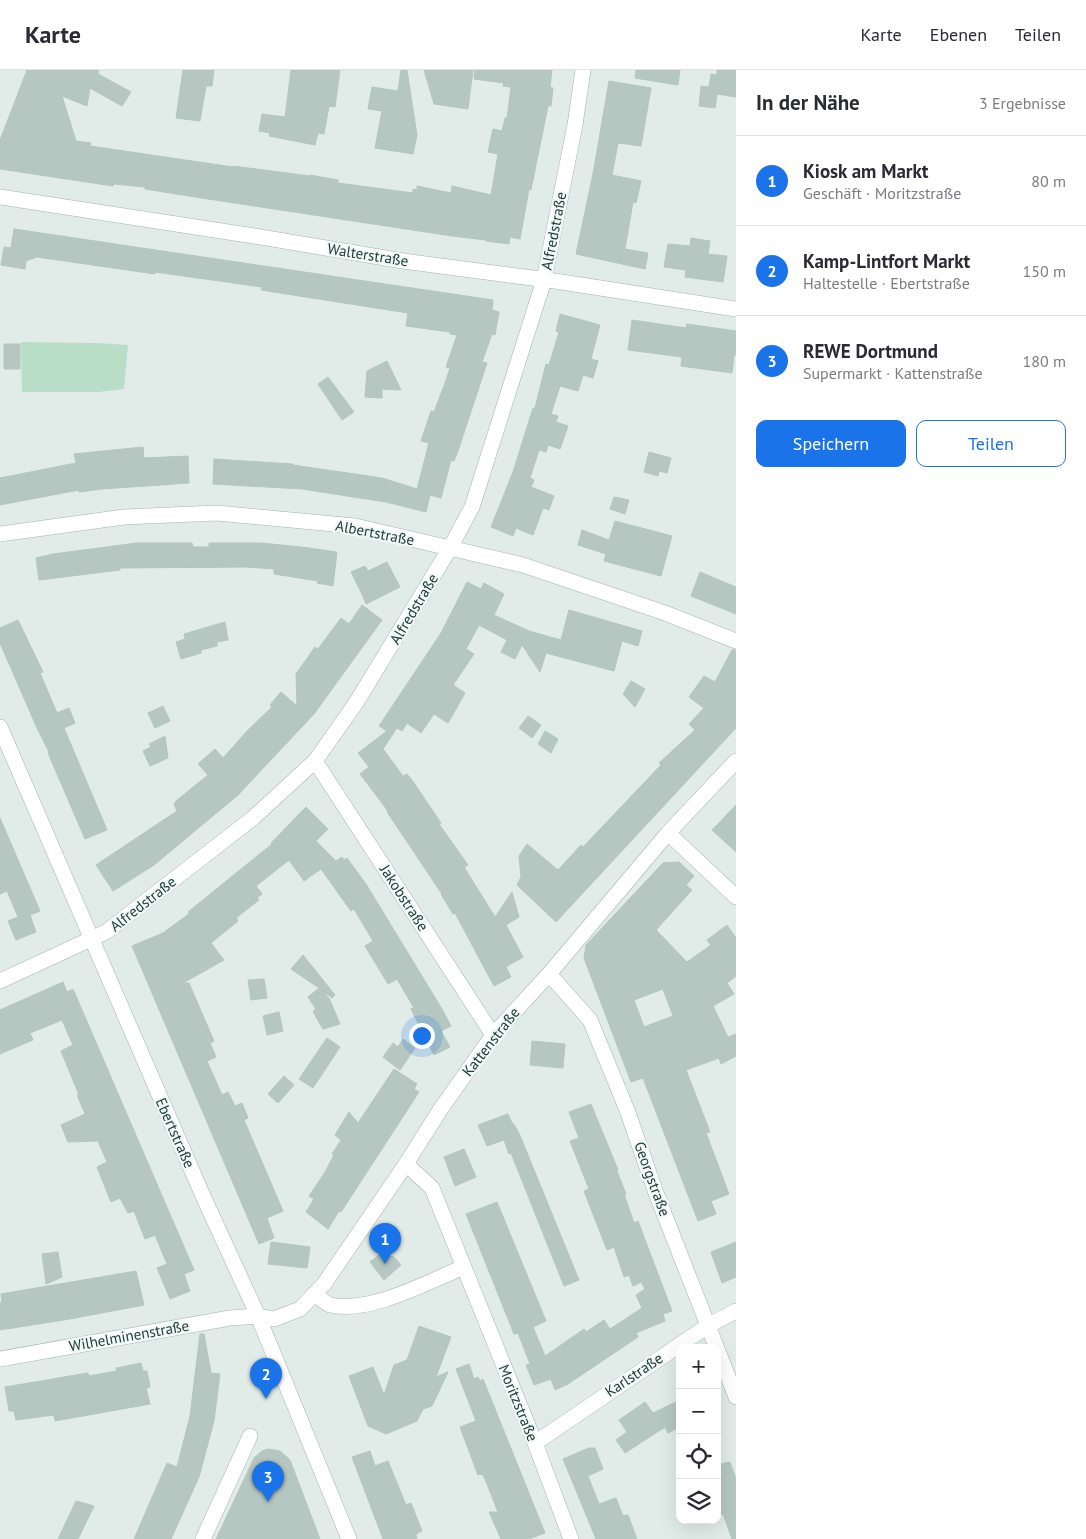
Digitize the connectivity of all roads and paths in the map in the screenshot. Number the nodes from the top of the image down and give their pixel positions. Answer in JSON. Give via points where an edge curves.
{"nodes":[{"id":1,"x":583,"y":70,"type":"edge"},
{"id":2,"x":0,"y":197,"type":"edge"},
{"id":3,"x":544,"y":280,"type":"junction"},
{"id":4,"x":736,"y":309,"type":"edge"},
{"id":5,"x":0,"y":534,"type":"edge"},
{"id":6,"x":450,"y":548,"type":"junction"},
{"id":7,"x":736,"y":641,"type":"edge"},
{"id":8,"x":0,"y":727,"type":"edge"},
{"id":9,"x":315,"y":761,"type":"junction"},
{"id":10,"x":736,"y":761,"type":"edge"},
{"id":11,"x":668,"y":833,"type":"junction"},
{"id":12,"x":736,"y":897,"type":"edge"},
{"id":13,"x":91,"y":940,"type":"junction"},
{"id":14,"x":549,"y":974,"type":"junction"},
{"id":15,"x":0,"y":982,"type":"edge"},
{"id":16,"x":493,"y":1035,"type":"junction"},
{"id":17,"x":406,"y":1164,"type":"junction"},
{"id":18,"x":464,"y":1267,"type":"junction"},
{"id":19,"x":314,"y":1294,"type":"junction"},
{"id":20,"x":736,"y":1311,"type":"edge"},
{"id":21,"x":258,"y":1316,"type":"junction"},
{"id":22,"x":709,"y":1325,"type":"junction"},
{"id":23,"x":0,"y":1359,"type":"edge"},
{"id":24,"x":736,"y":1397,"type":"edge"},
{"id":25,"x":250,"y":1436,"type":"dead end"},
{"id":26,"x":535,"y":1443,"type":"junction"},
{"id":27,"x":203,"y":1539,"type":"edge"},
{"id":28,"x":349,"y":1539,"type":"edge"},
{"id":29,"x":571,"y":1539,"type":"edge"}],
"edges":[{"from":1,"to":3,"type":"street","name":"Alfredstraße"},
{"from":2,"to":3,"type":"street","name":"Walterstraße"},
{"from":3,"to":4,"type":"street","name":"Walterstraße"},
{"from":3,"to":6,"type":"street","name":"Alfredstraße","via":[[472,507]]},
{"from":5,"to":6,"type":"street","name":"Albertstraße","via":[[124,517],[217,513],[356,526]]},
{"from":6,"to":7,"type":"street","name":"Albertstraße","via":[[523,565],[665,613]]},
{"from":6,"to":9,"type":"street","name":"Alfredstraße","via":[[356,703]]},
{"from":8,"to":13,"type":"street","name":"Ebertstraße"},
{"from":9,"to":13,"type":"street","name":"Alfredstraße","via":[[253,818],[106,932]]},
{"from":9,"to":16,"type":"street","name":"Jakobstraße"},
{"from":10,"to":11,"type":"street","name":"Kattenstraße"},
{"from":11,"to":12,"type":"street"},
{"from":11,"to":14,"type":"street","name":"Kattenstraße"},
{"from":13,"to":15,"type":"street","name":"Alfredstraße"},
{"from":13,"to":21,"type":"street","name":"Ebertstraße"},
{"from":14,"to":16,"type":"street","name":"Kattenstraße"},
{"from":14,"to":22,"type":"street","name":"Georgstraße","via":[[590,1020]]},
{"from":16,"to":17,"type":"street","name":"Kattenstraße"},
{"from":17,"to":18,"type":"street","name":"Moritzstraße","via":[[432,1188]]},
{"from":17,"to":19,"type":"street","name":"Kattenstraße"},
{"from":18,"to":19,"type":"street","via":[[380,1302],[349,1307],[328,1304]]},
{"from":18,"to":26,"type":"street","name":"Moritzstraße"},
{"from":19,"to":21,"type":"street","name":"Kattenstraße","via":[[300,1308],[274,1319]]},
{"from":20,"to":22,"type":"street","name":"Karlstraße"},
{"from":21,"to":23,"type":"street","name":"Wilhelminenstraße","via":[[230,1318]]},
{"from":21,"to":28,"type":"street","name":"Ebertstraße"},
{"from":22,"to":24,"type":"street","name":"Georgstraße"},
{"from":22,"to":26,"type":"street","name":"Karlstraße"},
{"from":25,"to":27,"type":"street"},
{"from":26,"to":29,"type":"street","name":"Moritzstraße"}]}
